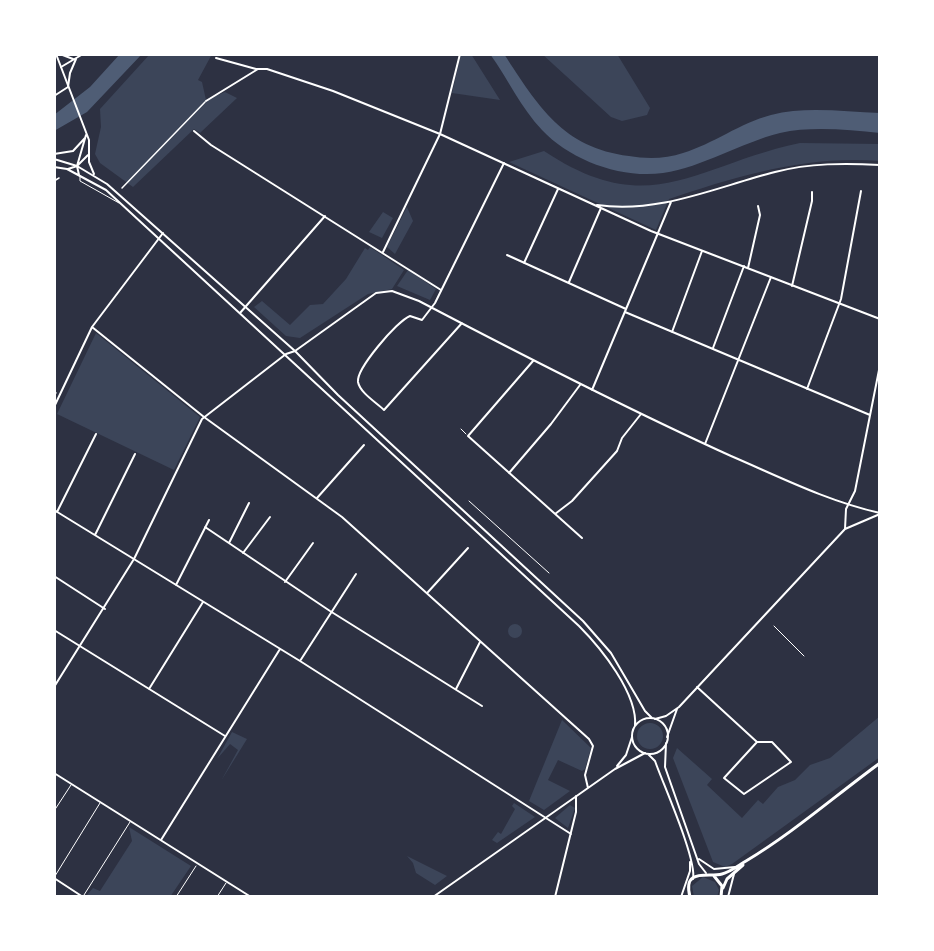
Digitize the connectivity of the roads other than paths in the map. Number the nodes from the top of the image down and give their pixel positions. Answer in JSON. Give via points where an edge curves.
{"nodes":[{"id":1,"x":58,"y":54,"type":"edge"},
{"id":2,"x":82,"y":54,"type":"edge"},
{"id":3,"x":460,"y":54,"type":"edge"},
{"id":4,"x":216,"y":58,"type":"dead end"},
{"id":5,"x":76,"y":59,"type":"junction"},
{"id":6,"x":61,"y":67,"type":"junction"},
{"id":7,"x":258,"y":69,"type":"junction"},
{"id":8,"x":69,"y":87,"type":"junction"},
{"id":9,"x":54,"y":96,"type":"edge"},
{"id":10,"x":206,"y":101,"type":"joint"},
{"id":11,"x":194,"y":131,"type":"dead end"},
{"id":12,"x":440,"y":134,"type":"junction"},
{"id":13,"x":86,"y":135,"type":"junction"},
{"id":14,"x":54,"y":154,"type":"edge"},
{"id":15,"x":88,"y":155,"type":"junction"},
{"id":16,"x":54,"y":159,"type":"edge"},
{"id":17,"x":504,"y":163,"type":"junction"},
{"id":18,"x":880,"y":165,"type":"edge"},
{"id":19,"x":77,"y":166,"type":"junction"},
{"id":20,"x":54,"y":167,"type":"edge"},
{"id":21,"x":67,"y":169,"type":"junction"},
{"id":22,"x":80,"y":175,"type":"junction"},
{"id":23,"x":96,"y":176,"type":"junction"},
{"id":24,"x":59,"y":178,"type":"dead end"},
{"id":25,"x":54,"y":180,"type":"edge"},
{"id":26,"x":122,"y":188,"type":"dead end"},
{"id":27,"x":558,"y":189,"type":"junction"},
{"id":28,"x":861,"y":191,"type":"dead end"},
{"id":29,"x":812,"y":192,"type":"dead end"},
{"id":30,"x":671,"y":202,"type":"junction"},
{"id":31,"x":121,"y":204,"type":"junction"},
{"id":32,"x":594,"y":205,"type":"junction"},
{"id":33,"x":758,"y":206,"type":"dead end"},
{"id":34,"x":601,"y":208,"type":"junction"},
{"id":35,"x":325,"y":216,"type":"junction"},
{"id":36,"x":163,"y":233,"type":"junction"},
{"id":37,"x":658,"y":234,"type":"junction"},
{"id":38,"x":159,"y":239,"type":"junction"},
{"id":39,"x":702,"y":251,"type":"junction"},
{"id":40,"x":383,"y":252,"type":"junction"},
{"id":41,"x":507,"y":255,"type":"dead end"},
{"id":42,"x":524,"y":263,"type":"junction"},
{"id":43,"x":744,"y":266,"type":"junction"},
{"id":44,"x":748,"y":268,"type":"junction"},
{"id":45,"x":771,"y":277,"type":"junction"},
{"id":46,"x":568,"y":283,"type":"junction"},
{"id":47,"x":792,"y":286,"type":"junction"},
{"id":48,"x":225,"y":288,"type":"junction"},
{"id":49,"x":442,"y":290,"type":"junction"},
{"id":50,"x":219,"y":294,"type":"junction"},
{"id":51,"x":839,"y":304,"type":"junction"},
{"id":52,"x":246,"y":307,"type":"junction"},
{"id":53,"x":432,"y":308,"type":"junction"},
{"id":54,"x":625,"y":310,"type":"junction"},
{"id":55,"x":240,"y":313,"type":"junction"},
{"id":56,"x":880,"y":319,"type":"edge"},
{"id":57,"x":462,"y":323,"type":"junction"},
{"id":58,"x":92,"y":327,"type":"junction"},
{"id":59,"x":672,"y":332,"type":"junction"},
{"id":60,"x":712,"y":349,"type":"junction"},
{"id":61,"x":295,"y":351,"type":"junction"},
{"id":62,"x":286,"y":354,"type":"junction"},
{"id":63,"x":737,"y":359,"type":"junction"},
{"id":64,"x":534,"y":361,"type":"junction"},
{"id":65,"x":880,"y":365,"type":"edge"},
{"id":66,"x":580,"y":385,"type":"junction"},
{"id":67,"x":807,"y":388,"type":"junction"},
{"id":68,"x":591,"y":390,"type":"junction"},
{"id":69,"x":338,"y":395,"type":"junction"},
{"id":70,"x":333,"y":400,"type":"junction"},
{"id":71,"x":54,"y":407,"type":"edge"},
{"id":72,"x":641,"y":414,"type":"junction"},
{"id":73,"x":870,"y":415,"type":"junction"},
{"id":74,"x":204,"y":417,"type":"junction"},
{"id":75,"x":460,"y":429,"type":"dead end"},
{"id":76,"x":96,"y":435,"type":"dead end"},
{"id":77,"x":468,"y":436,"type":"junction"},
{"id":78,"x":705,"y":444,"type":"junction"},
{"id":79,"x":364,"y":445,"type":"dead end"},
{"id":80,"x":135,"y":454,"type":"dead end"},
{"id":81,"x":422,"y":473,"type":"junction"},
{"id":82,"x":509,"y":473,"type":"junction"},
{"id":83,"x":418,"y":478,"type":"junction"},
{"id":84,"x":317,"y":498,"type":"junction"},
{"id":85,"x":469,"y":501,"type":"dead end"},
{"id":86,"x":249,"y":503,"type":"dead end"},
{"id":87,"x":848,"y":506,"type":"junction"},
{"id":88,"x":56,"y":511,"type":"edge"},
{"id":89,"x":880,"y":513,"type":"edge"},
{"id":90,"x":555,"y":514,"type":"junction"},
{"id":91,"x":270,"y":517,"type":"dead end"},
{"id":92,"x":209,"y":520,"type":"dead end"},
{"id":93,"x":205,"y":528,"type":"junction"},
{"id":94,"x":846,"y":529,"type":"junction"},
{"id":95,"x":95,"y":535,"type":"junction"},
{"id":96,"x":582,"y":538,"type":"dead end"},
{"id":97,"x":229,"y":543,"type":"junction"},
{"id":98,"x":313,"y":543,"type":"dead end"},
{"id":99,"x":468,"y":548,"type":"dead end"},
{"id":100,"x":243,"y":553,"type":"junction"},
{"id":101,"x":134,"y":559,"type":"junction"},
{"id":102,"x":549,"y":573,"type":"dead end"},
{"id":103,"x":356,"y":574,"type":"dead end"},
{"id":104,"x":54,"y":576,"type":"edge"},
{"id":105,"x":285,"y":582,"type":"junction"},
{"id":106,"x":176,"y":585,"type":"junction"},
{"id":107,"x":427,"y":593,"type":"junction"},
{"id":108,"x":556,"y":595,"type":"junction"},
{"id":109,"x":551,"y":600,"type":"junction"},
{"id":110,"x":203,"y":602,"type":"junction"},
{"id":111,"x":105,"y":609,"type":"junction"},
{"id":112,"x":330,"y":611,"type":"junction"},
{"id":113,"x":774,"y":626,"type":"dead end"},
{"id":114,"x":54,"y":630,"type":"edge"},
{"id":115,"x":480,"y":642,"type":"junction"},
{"id":116,"x":80,"y":646,"type":"junction"},
{"id":117,"x":280,"y":649,"type":"junction"},
{"id":118,"x":611,"y":652,"type":"junction"},
{"id":119,"x":804,"y":656,"type":"dead end"},
{"id":120,"x":606,"y":657,"type":"junction"},
{"id":121,"x":300,"y":661,"type":"junction"},
{"id":122,"x":54,"y":687,"type":"edge"},
{"id":123,"x":697,"y":687,"type":"junction"},
{"id":124,"x":149,"y":689,"type":"junction"},
{"id":125,"x":456,"y":689,"type":"junction"},
{"id":126,"x":482,"y":706,"type":"dead end"},
{"id":127,"x":679,"y":707,"type":"junction"},
{"id":128,"x":653,"y":718,"type":"junction"},
{"id":129,"x":634,"y":726,"type":"junction"},
{"id":130,"x":225,"y":736,"type":"junction"},
{"id":131,"x":632,"y":737,"type":"junction"},
{"id":132,"x":667,"y":737,"type":"junction"},
{"id":133,"x":757,"y":742,"type":"junction"},
{"id":134,"x":666,"y":743,"type":"junction"},
{"id":135,"x":646,"y":754,"type":"junction"},
{"id":136,"x":880,"y":763,"type":"edge"},
{"id":137,"x":615,"y":769,"type":"junction"},
{"id":138,"x":55,"y":775,"type":"edge"},
{"id":139,"x":71,"y":784,"type":"junction"},
{"id":140,"x":588,"y":788,"type":"junction"},
{"id":141,"x":576,"y":796,"type":"junction"},
{"id":142,"x":101,"y":802,"type":"junction"},
{"id":143,"x":54,"y":811,"type":"edge"},
{"id":144,"x":545,"y":818,"type":"junction"},
{"id":145,"x":683,"y":818,"type":"junction"},
{"id":146,"x":677,"y":820,"type":"junction"},
{"id":147,"x":130,"y":821,"type":"junction"},
{"id":148,"x":571,"y":834,"type":"junction"},
{"id":149,"x":161,"y":840,"type":"junction"},
{"id":150,"x":697,"y":856,"type":"junction"},
{"id":151,"x":690,"y":859,"type":"junction"},
{"id":152,"x":197,"y":863,"type":"junction"},
{"id":153,"x":735,"y":870,"type":"junction"},
{"id":154,"x":706,"y":873,"type":"junction"},
{"id":155,"x":714,"y":876,"type":"junction"},
{"id":156,"x":54,"y":878,"type":"edge"},
{"id":157,"x":693,"y":879,"type":"junction"},
{"id":158,"x":227,"y":882,"type":"junction"},
{"id":159,"x":723,"y":888,"type":"junction"},
{"id":160,"x":689,"y":896,"type":"edge"},
{"id":161,"x":83,"y":897,"type":"edge"},
{"id":162,"x":176,"y":897,"type":"edge"},
{"id":163,"x":217,"y":897,"type":"edge"},
{"id":164,"x":251,"y":897,"type":"edge"},
{"id":165,"x":433,"y":897,"type":"edge"},
{"id":166,"x":555,"y":897,"type":"edge"},
{"id":167,"x":681,"y":897,"type":"edge"},
{"id":168,"x":721,"y":897,"type":"edge"},
{"id":169,"x":728,"y":897,"type":"edge"}],
"edges":[{"from":1,"to":5,"type":"street"},
{"from":1,"to":6,"type":"street"},
{"from":2,"to":5,"type":"street"},
{"from":3,"to":12,"type":"street"},
{"from":4,"to":7,"type":"street"},
{"from":5,"to":6,"type":"street"},
{"from":5,"to":8,"type":"street"},
{"from":6,"to":8,"type":"street"},
{"from":7,"to":10,"type":"street"},
{"from":7,"to":12,"type":"street","via":[[333,92]]},
{"from":8,"to":9,"type":"street"},
{"from":8,"to":13,"type":"street"},
{"from":10,"to":26,"type":"street"},
{"from":11,"to":35,"type":"street"},
{"from":12,"to":17,"type":"street"},
{"from":12,"to":40,"type":"street"},
{"from":13,"to":14,"type":"street","via":[[73,151]]},
{"from":13,"to":15,"type":"street"},
{"from":13,"to":19,"type":"street"},
{"from":15,"to":19,"type":"street"},
{"from":15,"to":23,"type":"street"},
{"from":16,"to":19,"type":"street"},
{"from":17,"to":27,"type":"street"},
{"from":17,"to":49,"type":"street"},
{"from":18,"to":30,"type":"street","via":[[792,168]]},
{"from":19,"to":21,"type":"street"},
{"from":19,"to":22,"type":"street"},
{"from":19,"to":23,"type":"street"},
{"from":20,"to":21,"type":"street"},
{"from":21,"to":22,"type":"street"},
{"from":22,"to":31,"type":"street"},
{"from":22,"to":31,"type":"lane","via":[[80,181]]},
{"from":23,"to":36,"type":"street"},
{"from":24,"to":25,"type":"street"},
{"from":27,"to":32,"type":"street"},
{"from":27,"to":42,"type":"street"},
{"from":28,"to":51,"type":"street"},
{"from":29,"to":47,"type":"street"},
{"from":30,"to":32,"type":"street","via":[[622,208]]},
{"from":30,"to":37,"type":"street"},
{"from":31,"to":38,"type":"street"},
{"from":32,"to":34,"type":"street"},
{"from":33,"to":44,"type":"street","via":[[760,215]]},
{"from":34,"to":37,"type":"street"},
{"from":34,"to":46,"type":"street"},
{"from":35,"to":40,"type":"street"},
{"from":35,"to":52,"type":"street"},
{"from":36,"to":38,"type":"street"},
{"from":36,"to":48,"type":"street"},
{"from":37,"to":39,"type":"street"},
{"from":37,"to":54,"type":"street"},
{"from":38,"to":50,"type":"street"},
{"from":38,"to":58,"type":"street"},
{"from":39,"to":43,"type":"street"},
{"from":39,"to":59,"type":"street"},
{"from":40,"to":49,"type":"street"},
{"from":41,"to":42,"type":"street"},
{"from":42,"to":46,"type":"street"},
{"from":43,"to":44,"type":"street"},
{"from":43,"to":60,"type":"street"},
{"from":44,"to":45,"type":"street"},
{"from":45,"to":47,"type":"street"},
{"from":45,"to":63,"type":"street"},
{"from":46,"to":54,"type":"street"},
{"from":47,"to":51,"type":"street"},
{"from":48,"to":50,"type":"street"},
{"from":48,"to":52,"type":"street"},
{"from":49,"to":53,"type":"street"},
{"from":50,"to":55,"type":"street"},
{"from":51,"to":56,"type":"street"},
{"from":51,"to":67,"type":"street"},
{"from":52,"to":55,"type":"street"},
{"from":52,"to":61,"type":"street"},
{"from":53,"to":57,"type":"street"},
{"from":53,"to":57,"type":"street","via":[[422,320],[414,315],[405,318],[358,375],[361,388],[384,410]]},
{"from":53,"to":61,"type":"street","via":[[392,291],[376,293]]},
{"from":54,"to":59,"type":"street"},
{"from":54,"to":68,"type":"street"},
{"from":55,"to":62,"type":"street"},
{"from":57,"to":64,"type":"street"},
{"from":58,"to":71,"type":"street"},
{"from":58,"to":74,"type":"street"},
{"from":59,"to":60,"type":"street"},
{"from":60,"to":63,"type":"street"},
{"from":61,"to":62,"type":"street"},
{"from":61,"to":69,"type":"street"},
{"from":62,"to":70,"type":"street"},
{"from":62,"to":74,"type":"street"},
{"from":63,"to":67,"type":"street"},
{"from":63,"to":78,"type":"street"},
{"from":64,"to":66,"type":"street"},
{"from":64,"to":77,"type":"street"},
{"from":65,"to":73,"type":"street"},
{"from":66,"to":68,"type":"street"},
{"from":66,"to":82,"type":"street"},
{"from":67,"to":73,"type":"street"},
{"from":68,"to":72,"type":"street"},
{"from":69,"to":70,"type":"street"},
{"from":69,"to":81,"type":"street"},
{"from":70,"to":83,"type":"street"},
{"from":72,"to":78,"type":"street"},
{"from":72,"to":90,"type":"street","via":[[622,438],[618,451]]},
{"from":73,"to":87,"type":"street","via":[[855,491]]},
{"from":74,"to":84,"type":"street"},
{"from":74,"to":101,"type":"street"},
{"from":75,"to":77,"type":"lane"},
{"from":76,"to":88,"type":"street"},
{"from":77,"to":82,"type":"street"},
{"from":78,"to":87,"type":"street"},
{"from":79,"to":84,"type":"street"},
{"from":80,"to":95,"type":"street"},
{"from":81,"to":83,"type":"street"},
{"from":81,"to":108,"type":"street"},
{"from":82,"to":90,"type":"street"},
{"from":83,"to":109,"type":"street"},
{"from":84,"to":107,"type":"street"},
{"from":85,"to":102,"type":"lane"},
{"from":86,"to":97,"type":"street"},
{"from":87,"to":89,"type":"street"},
{"from":87,"to":94,"type":"street"},
{"from":88,"to":95,"type":"street"},
{"from":89,"to":94,"type":"street"},
{"from":90,"to":96,"type":"street"},
{"from":91,"to":100,"type":"street"},
{"from":92,"to":93,"type":"street"},
{"from":93,"to":97,"type":"street"},
{"from":93,"to":106,"type":"street"},
{"from":94,"to":123,"type":"street"},
{"from":95,"to":101,"type":"street"},
{"from":97,"to":100,"type":"street"},
{"from":98,"to":105,"type":"street"},
{"from":99,"to":107,"type":"street"},
{"from":100,"to":105,"type":"street"},
{"from":101,"to":106,"type":"street"},
{"from":101,"to":111,"type":"street"},
{"from":103,"to":112,"type":"street"},
{"from":104,"to":111,"type":"street"},
{"from":105,"to":112,"type":"street"},
{"from":106,"to":110,"type":"street"},
{"from":107,"to":115,"type":"street"},
{"from":108,"to":109,"type":"street"},
{"from":108,"to":118,"type":"street"},
{"from":109,"to":120,"type":"street"},
{"from":110,"to":117,"type":"street"},
{"from":110,"to":124,"type":"street"},
{"from":111,"to":116,"type":"street"},
{"from":112,"to":121,"type":"street"},
{"from":112,"to":125,"type":"street"},
{"from":113,"to":119,"type":"lane"},
{"from":114,"to":116,"type":"street"},
{"from":115,"to":125,"type":"street"},
{"from":115,"to":140,"type":"street","via":[[591,741],[585,775]]},
{"from":116,"to":122,"type":"street"},
{"from":116,"to":124,"type":"street"},
{"from":117,"to":121,"type":"street"},
{"from":117,"to":130,"type":"street"},
{"from":118,"to":120,"type":"street"},
{"from":118,"to":128,"type":"street"},
{"from":120,"to":129,"type":"street","via":[[632,705]]},
{"from":121,"to":144,"type":"street"},
{"from":123,"to":127,"type":"street"},
{"from":123,"to":133,"type":"street"},
{"from":124,"to":130,"type":"street"},
{"from":125,"to":126,"type":"street"},
{"from":127,"to":128,"type":"street","via":[[663,718]]},
{"from":127,"to":132,"type":"street"},
{"from":128,"to":129,"type":"street","via":[[643,718]]},
{"from":128,"to":132,"type":"street","via":[[663,726]]},
{"from":129,"to":131,"type":"street"},
{"from":130,"to":149,"type":"street"},
{"from":131,"to":135,"type":"street","via":[[636,747]]},
{"from":131,"to":137,"type":"street","via":[[627,755]]},
{"from":132,"to":134,"type":"street"},
{"from":133,"to":133,"type":"street","via":[[772,742],[791,762],[778,774],[741,794],[724,778]]},
{"from":134,"to":135,"type":"street","via":[[658,753]]},
{"from":134,"to":145,"type":"street","via":[[665,767]]},
{"from":135,"to":137,"type":"street"},
{"from":135,"to":146,"type":"street","via":[[655,761]]},
{"from":136,"to":153,"type":"main road"},
{"from":137,"to":140,"type":"street"},
{"from":138,"to":139,"type":"street"},
{"from":139,"to":142,"type":"street"},
{"from":139,"to":143,"type":"lane"},
{"from":140,"to":141,"type":"street"},
{"from":141,"to":144,"type":"street"},
{"from":141,"to":148,"type":"street","via":[[578,804]]},
{"from":142,"to":147,"type":"street"},
{"from":142,"to":156,"type":"lane"},
{"from":144,"to":148,"type":"street"},
{"from":144,"to":165,"type":"street"},
{"from":145,"to":146,"type":"street"},
{"from":145,"to":150,"type":"street"},
{"from":146,"to":151,"type":"street"},
{"from":147,"to":149,"type":"street"},
{"from":147,"to":161,"type":"lane"},
{"from":148,"to":166,"type":"street"},
{"from":149,"to":152,"type":"street"},
{"from":150,"to":153,"type":"street","via":[[714,869]]},
{"from":150,"to":154,"type":"street"},
{"from":151,"to":157,"type":"street"},
{"from":151,"to":167,"type":"street"},
{"from":152,"to":158,"type":"street"},
{"from":152,"to":162,"type":"lane"},
{"from":153,"to":155,"type":"main road"},
{"from":153,"to":159,"type":"main road"},
{"from":153,"to":169,"type":"street"},
{"from":154,"to":155,"type":"main road"},
{"from":154,"to":157,"type":"main road"},
{"from":155,"to":159,"type":"main road"},
{"from":156,"to":161,"type":"street"},
{"from":157,"to":160,"type":"main road"},
{"from":158,"to":163,"type":"lane"},
{"from":158,"to":164,"type":"street"},
{"from":159,"to":168,"type":"main road"}]}
